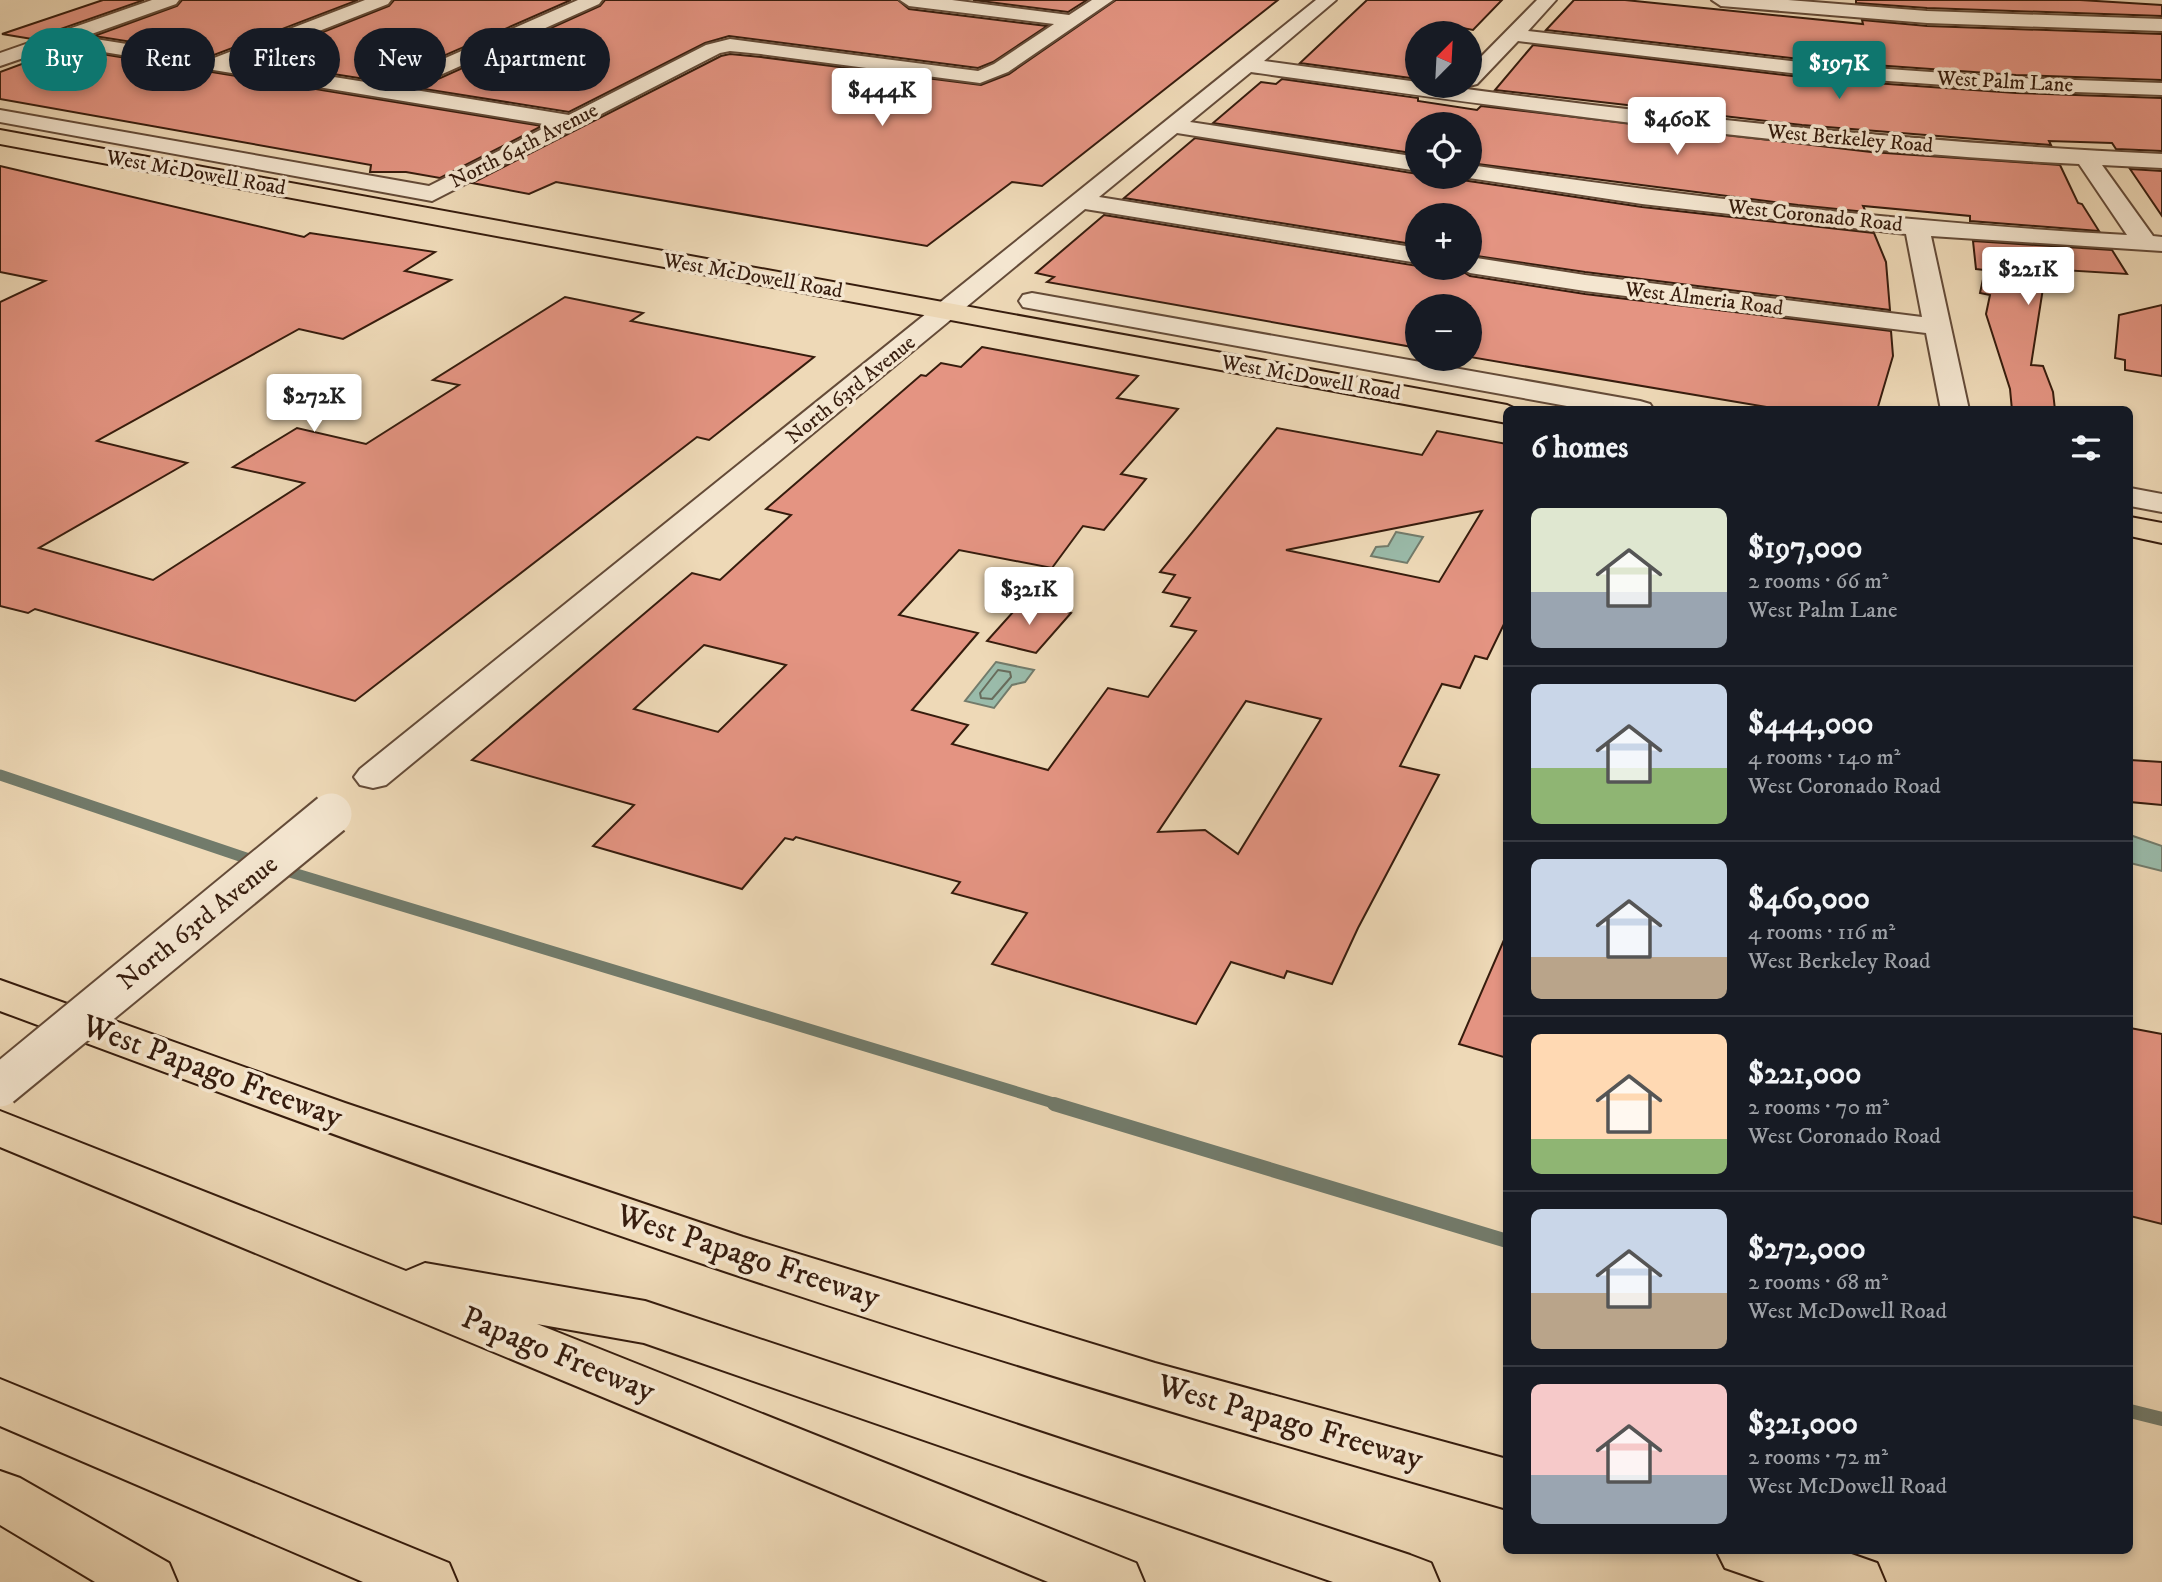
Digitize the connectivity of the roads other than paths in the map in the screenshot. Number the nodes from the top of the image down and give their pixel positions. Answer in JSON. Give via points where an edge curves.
{"nodes":[{"id":1,"x":170,"y":0,"type":"edge"},
{"id":2,"x":382,"y":0,"type":"edge"},
{"id":3,"x":593,"y":0,"type":"edge"},
{"id":4,"x":909,"y":0,"type":"edge"},
{"id":5,"x":1104,"y":0,"type":"edge"},
{"id":6,"x":1327,"y":0,"type":"edge"},
{"id":7,"x":1547,"y":0,"type":"edge"},
{"id":8,"x":1721,"y":0,"type":"edge"},
{"id":9,"x":1824,"y":5,"type":"edge"},
{"id":10,"x":1072,"y":21,"type":"junction"},
{"id":11,"x":2162,"y":25,"type":"edge"},
{"id":12,"x":90,"y":28,"type":"edge"},
{"id":13,"x":1514,"y":35,"type":"junction"},
{"id":14,"x":21,"y":53,"type":"edge"},
{"id":15,"x":0,"y":60,"type":"edge"},
{"id":16,"x":215,"y":65,"type":"joint"},
{"id":17,"x":1247,"y":65,"type":"junction"},
{"id":18,"x":1482,"y":67,"type":"edge"},
{"id":19,"x":1405,"y":80,"type":"edge"},
{"id":20,"x":1482,"y":89,"type":"edge"},
{"id":21,"x":2162,"y":89,"type":"edge"},
{"id":22,"x":386,"y":92,"type":"junction"},
{"id":23,"x":0,"y":116,"type":"edge"},
{"id":24,"x":572,"y":122,"type":"junction"},
{"id":25,"x":1171,"y":126,"type":"junction"},
{"id":26,"x":0,"y":137,"type":"edge"},
{"id":27,"x":2086,"y":158,"type":"junction"},
{"id":28,"x":2162,"y":161,"type":"edge"},
{"id":29,"x":1405,"y":162,"type":"edge"},
{"id":30,"x":1482,"y":174,"type":"edge"},
{"id":31,"x":432,"y":194,"type":"joint"},
{"id":32,"x":1080,"y":201,"type":"junction"},
{"id":33,"x":1917,"y":228,"type":"junction"},
{"id":34,"x":2153,"y":244,"type":"edge"},
{"id":35,"x":1405,"y":254,"type":"edge"},
{"id":36,"x":1482,"y":267,"type":"edge"},
{"id":37,"x":1032,"y":301,"type":"dead end"},
{"id":38,"x":947,"y":311,"type":"junction"},
{"id":39,"x":1939,"y":327,"type":"junction"},
{"id":40,"x":1618,"y":406,"type":"edge"},
{"id":41,"x":1954,"y":406,"type":"edge"},
{"id":42,"x":1503,"y":413,"type":"edge"},
{"id":43,"x":2133,"y":498,"type":"edge"},
{"id":44,"x":2162,"y":503,"type":"edge"},
{"id":45,"x":2133,"y":528,"type":"edge"},
{"id":46,"x":2162,"y":533,"type":"edge"},
{"id":47,"x":373,"y":777,"type":"dead end"},
{"id":48,"x":331,"y":814,"type":"dead end"},
{"id":49,"x":0,"y":995,"type":"edge"},
{"id":50,"x":0,"y":1086,"type":"edge"},
{"id":51,"x":0,"y":1128,"type":"edge"},
{"id":52,"x":350,"y":1270,"type":"junction"},
{"id":53,"x":0,"y":1402,"type":"edge"},
{"id":54,"x":1503,"y":1483,"type":"edge"},
{"id":55,"x":0,"y":1496,"type":"edge"},
{"id":56,"x":1759,"y":1554,"type":"edge"},
{"id":57,"x":148,"y":1582,"type":"edge"},
{"id":58,"x":428,"y":1582,"type":"edge"},
{"id":59,"x":1115,"y":1582,"type":"edge"},
{"id":60,"x":1410,"y":1582,"type":"edge"},
{"id":61,"x":1856,"y":1582,"type":"edge"}],
"edges":[{"from":1,"to":12,"type":"street"},
{"from":2,"to":16,"type":"street"},
{"from":3,"to":22,"type":"street"},
{"from":4,"to":10,"type":"street"},
{"from":5,"to":10,"type":"street"},
{"from":6,"to":17,"type":"street","name":"North 63rd Avenue"},
{"from":7,"to":13,"type":"street"},
{"from":8,"to":9,"type":"street"},
{"from":9,"to":11,"type":"street","via":[[1927,17]]},
{"from":10,"to":24,"type":"street","name":"North 64th Avenue","via":[[980,77],[730,45],[713,49]]},
{"from":13,"to":18,"type":"street"},
{"from":13,"to":21,"type":"street","name":"West Palm Lane","via":[[1817,70]]},
{"from":14,"to":15,"type":"street"},
{"from":16,"to":22,"type":"street"},
{"from":17,"to":19,"type":"street","name":"West Berkeley Road"},
{"from":17,"to":25,"type":"street","name":"North 63rd Avenue"},
{"from":20,"to":27,"type":"street","name":"West Berkeley Road","via":[[1853,141]]},
{"from":22,"to":24,"type":"street"},
{"from":23,"to":31,"type":"street","name":"West McDowell Road"},
{"from":24,"to":31,"type":"street","name":"North 64th Avenue"},
{"from":25,"to":29,"type":"street"},
{"from":25,"to":32,"type":"street","name":"North 63rd Avenue"},
{"from":26,"to":38,"type":"main road","name":"West McDowell Road"},
{"from":27,"to":28,"type":"street","name":"West Berkeley Road"},
{"from":27,"to":34,"type":"street"},
{"from":30,"to":33,"type":"street","name":"West Coronado Road","via":[[1622,195]]},
{"from":32,"to":35,"type":"street"},
{"from":32,"to":38,"type":"street","name":"North 63rd Avenue"},
{"from":33,"to":34,"type":"street","name":"West Coronado Road"},
{"from":33,"to":39,"type":"street"},
{"from":36,"to":39,"type":"street","name":"West Almeria Road"},
{"from":37,"to":40,"type":"street","name":"West McDowell Road"},
{"from":38,"to":42,"type":"main road","name":"West McDowell Road"},
{"from":38,"to":47,"type":"street","name":"North 63rd Avenue"},
{"from":39,"to":41,"type":"street"},
{"from":43,"to":44,"type":"street"},
{"from":45,"to":46,"type":"main road"},
{"from":48,"to":50,"type":"street","name":"North 63rd Avenue","bridge":true},
{"from":49,"to":54,"type":"main road","name":"West Papago Freeway","via":[[328,1115],[736,1255],[1155,1386]]},
{"from":51,"to":52,"type":"main road","name":"Papago Freeway"},
{"from":52,"to":59,"type":"main road","name":"Papago Freeway"},
{"from":52,"to":60,"type":"main road","via":[[645,1322]]},
{"from":53,"to":58,"type":"main road"},
{"from":55,"to":57,"type":"main road"},
{"from":56,"to":61,"type":"main road"}]}
